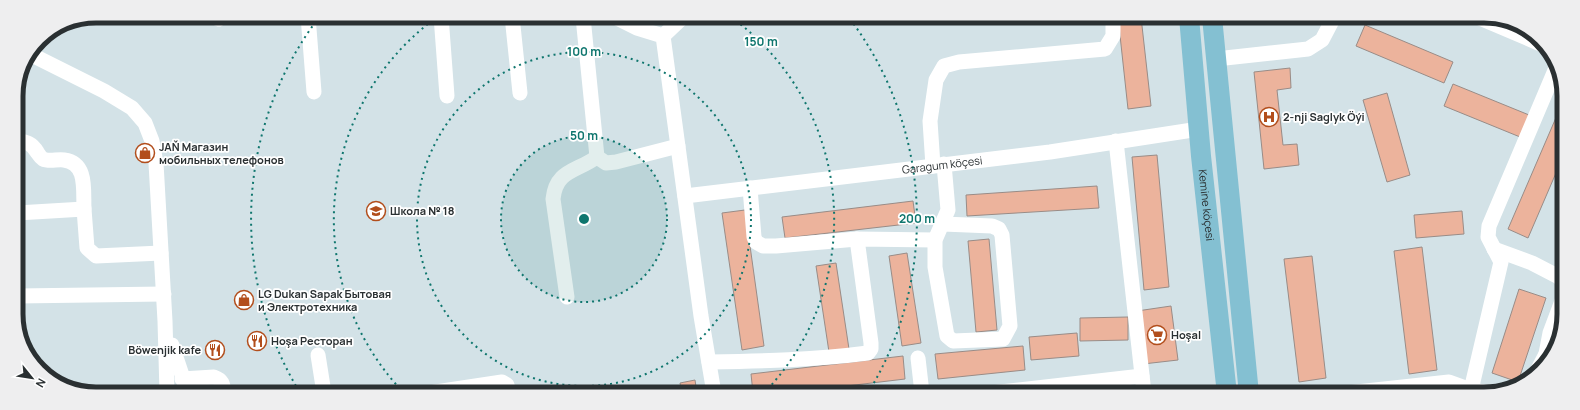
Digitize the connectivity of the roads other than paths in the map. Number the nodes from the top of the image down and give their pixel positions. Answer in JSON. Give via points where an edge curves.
{"nodes":[{"id":1,"x":309,"y":23,"type":"edge"},
{"id":2,"x":442,"y":23,"type":"edge"},
{"id":3,"x":513,"y":23,"type":"edge"},
{"id":4,"x":584,"y":23,"type":"edge"},
{"id":5,"x":627,"y":23,"type":"edge"},
{"id":6,"x":676,"y":23,"type":"edge"},
{"id":7,"x":1113,"y":23,"type":"edge"},
{"id":8,"x":1190,"y":23,"type":"edge"},
{"id":9,"x":1213,"y":23,"type":"edge"},
{"id":10,"x":1331,"y":23,"type":"edge"},
{"id":11,"x":1493,"y":23,"type":"edge"},
{"id":12,"x":663,"y":36,"type":"junction"},
{"id":13,"x":1531,"y":40,"type":"edge"},
{"id":14,"x":34,"y":56,"type":"edge"},
{"id":15,"x":1216,"y":59,"type":"junction"},
{"id":16,"x":1554,"y":74,"type":"edge"},
{"id":17,"x":314,"y":92,"type":"dead end"},
{"id":18,"x":520,"y":93,"type":"dead end"},
{"id":19,"x":447,"y":96,"type":"dead end"},
{"id":20,"x":1223,"y":127,"type":"junction"},
{"id":21,"x":1199,"y":129,"type":"junction"},
{"id":22,"x":23,"y":141,"type":"edge"},
{"id":23,"x":1116,"y":141,"type":"junction"},
{"id":24,"x":678,"y":146,"type":"junction"},
{"id":25,"x":596,"y":157,"type":"junction"},
{"id":26,"x":938,"y":165,"type":"junction"},
{"id":27,"x":750,"y":188,"type":"junction"},
{"id":28,"x":685,"y":196,"type":"junction"},
{"id":29,"x":84,"y":209,"type":"junction"},
{"id":30,"x":23,"y":213,"type":"edge"},
{"id":31,"x":942,"y":224,"type":"junction"},
{"id":32,"x":857,"y":239,"type":"junction"},
{"id":33,"x":935,"y":240,"type":"junction"},
{"id":34,"x":1494,"y":249,"type":"junction"},
{"id":35,"x":161,"y":253,"type":"junction"},
{"id":36,"x":1557,"y":276,"type":"edge"},
{"id":37,"x":164,"y":294,"type":"junction"},
{"id":38,"x":23,"y":296,"type":"edge"},
{"id":39,"x":567,"y":297,"type":"dead end"},
{"id":40,"x":1557,"y":314,"type":"edge"},
{"id":41,"x":165,"y":321,"type":"junction"},
{"id":42,"x":1548,"y":350,"type":"edge"},
{"id":43,"x":318,"y":355,"type":"dead end"},
{"id":44,"x":918,"y":358,"type":"dead end"},
{"id":45,"x":709,"y":362,"type":"junction"},
{"id":46,"x":1142,"y":376,"type":"junction"},
{"id":47,"x":185,"y":386,"type":"edge"},
{"id":48,"x":167,"y":387,"type":"edge"},
{"id":49,"x":223,"y":387,"type":"edge"},
{"id":50,"x":323,"y":387,"type":"edge"},
{"id":51,"x":478,"y":387,"type":"edge"},
{"id":52,"x":508,"y":387,"type":"edge"},
{"id":53,"x":713,"y":387,"type":"edge"},
{"id":54,"x":921,"y":387,"type":"edge"},
{"id":55,"x":1044,"y":387,"type":"edge"},
{"id":56,"x":1143,"y":387,"type":"edge"},
{"id":57,"x":1226,"y":387,"type":"edge"},
{"id":58,"x":1248,"y":387,"type":"edge"},
{"id":59,"x":1403,"y":387,"type":"edge"},
{"id":60,"x":1463,"y":387,"type":"edge"},
{"id":61,"x":1472,"y":387,"type":"edge"}],
"edges":[{"from":1,"to":17,"type":"street"},
{"from":2,"to":19,"type":"street"},
{"from":3,"to":18,"type":"street"},
{"from":4,"to":25,"type":"street"},
{"from":5,"to":12,"type":"street"},
{"from":6,"to":12,"type":"street"},
{"from":7,"to":26,"type":"street","via":[[1113,36],[1105,49],[959,62],[944,66],[936,80],[930,120]]},
{"from":8,"to":21,"type":"main road","name":"Kemine köçesi"},
{"from":9,"to":15,"type":"main road"},
{"from":10,"to":15,"type":"street","via":[[1322,40],[1308,49]]},
{"from":11,"to":13,"type":"street"},
{"from":12,"to":24,"type":"street"},
{"from":14,"to":35,"type":"street","via":[[104,91],[132,108],[145,123],[156,163]]},
{"from":15,"to":20,"type":"main road"},
{"from":16,"to":34,"type":"street","via":[[1489,226],[1488,237]]},
{"from":20,"to":21,"type":"main road"},
{"from":20,"to":58,"type":"main road"},
{"from":21,"to":23,"type":"street","name":"Garagum köçesi"},
{"from":21,"to":57,"type":"main road","name":"Kemine köçesi"},
{"from":22,"to":29,"type":"street","via":[[34,147],[41,158],[74,163],[82,173]]},
{"from":23,"to":26,"type":"street","name":"Garagum köçesi","via":[[1050,152]]},
{"from":23,"to":46,"type":"street"},
{"from":24,"to":25,"type":"street","via":[[616,162],[606,163]]},
{"from":24,"to":28,"type":"street"},
{"from":25,"to":39,"type":"street","via":[[585,166],[561,176],[554,189]]},
{"from":26,"to":27,"type":"street","name":"Garagum köçesi"},
{"from":26,"to":31,"type":"street","via":[[948,210]]},
{"from":27,"to":28,"type":"street","name":"Garagum köçesi"},
{"from":27,"to":32,"type":"street","via":[[754,232],[759,244],[776,246]]},
{"from":28,"to":45,"type":"street"},
{"from":29,"to":30,"type":"street"},
{"from":29,"to":35,"type":"street","via":[[87,248],[96,256]]},
{"from":31,"to":33,"type":"street"},
{"from":31,"to":33,"type":"street","via":[[992,226],[999,229],[1002,235],[1010,326],[1003,340],[953,341],[947,336],[935,267]]},
{"from":32,"to":33,"type":"street"},
{"from":32,"to":45,"type":"street","via":[[871,343],[868,353],[834,357]]},
{"from":34,"to":36,"type":"street","via":[[1532,263]]},
{"from":34,"to":61,"type":"street","via":[[1501,262]]},
{"from":35,"to":37,"type":"street"},
{"from":37,"to":38,"type":"street"},
{"from":37,"to":41,"type":"street"},
{"from":40,"to":42,"type":"street"},
{"from":41,"to":47,"type":"street"},
{"from":41,"to":48,"type":"street"},
{"from":43,"to":50,"type":"street"},
{"from":44,"to":54,"type":"street"},
{"from":45,"to":53,"type":"street"},
{"from":46,"to":55,"type":"street"},
{"from":46,"to":56,"type":"street"},
{"from":47,"to":49,"type":"street","via":[[214,377],[222,382]]},
{"from":51,"to":52,"type":"street","via":[[502,382]]},
{"from":59,"to":60,"type":"street","via":[[1449,382]]}]}
